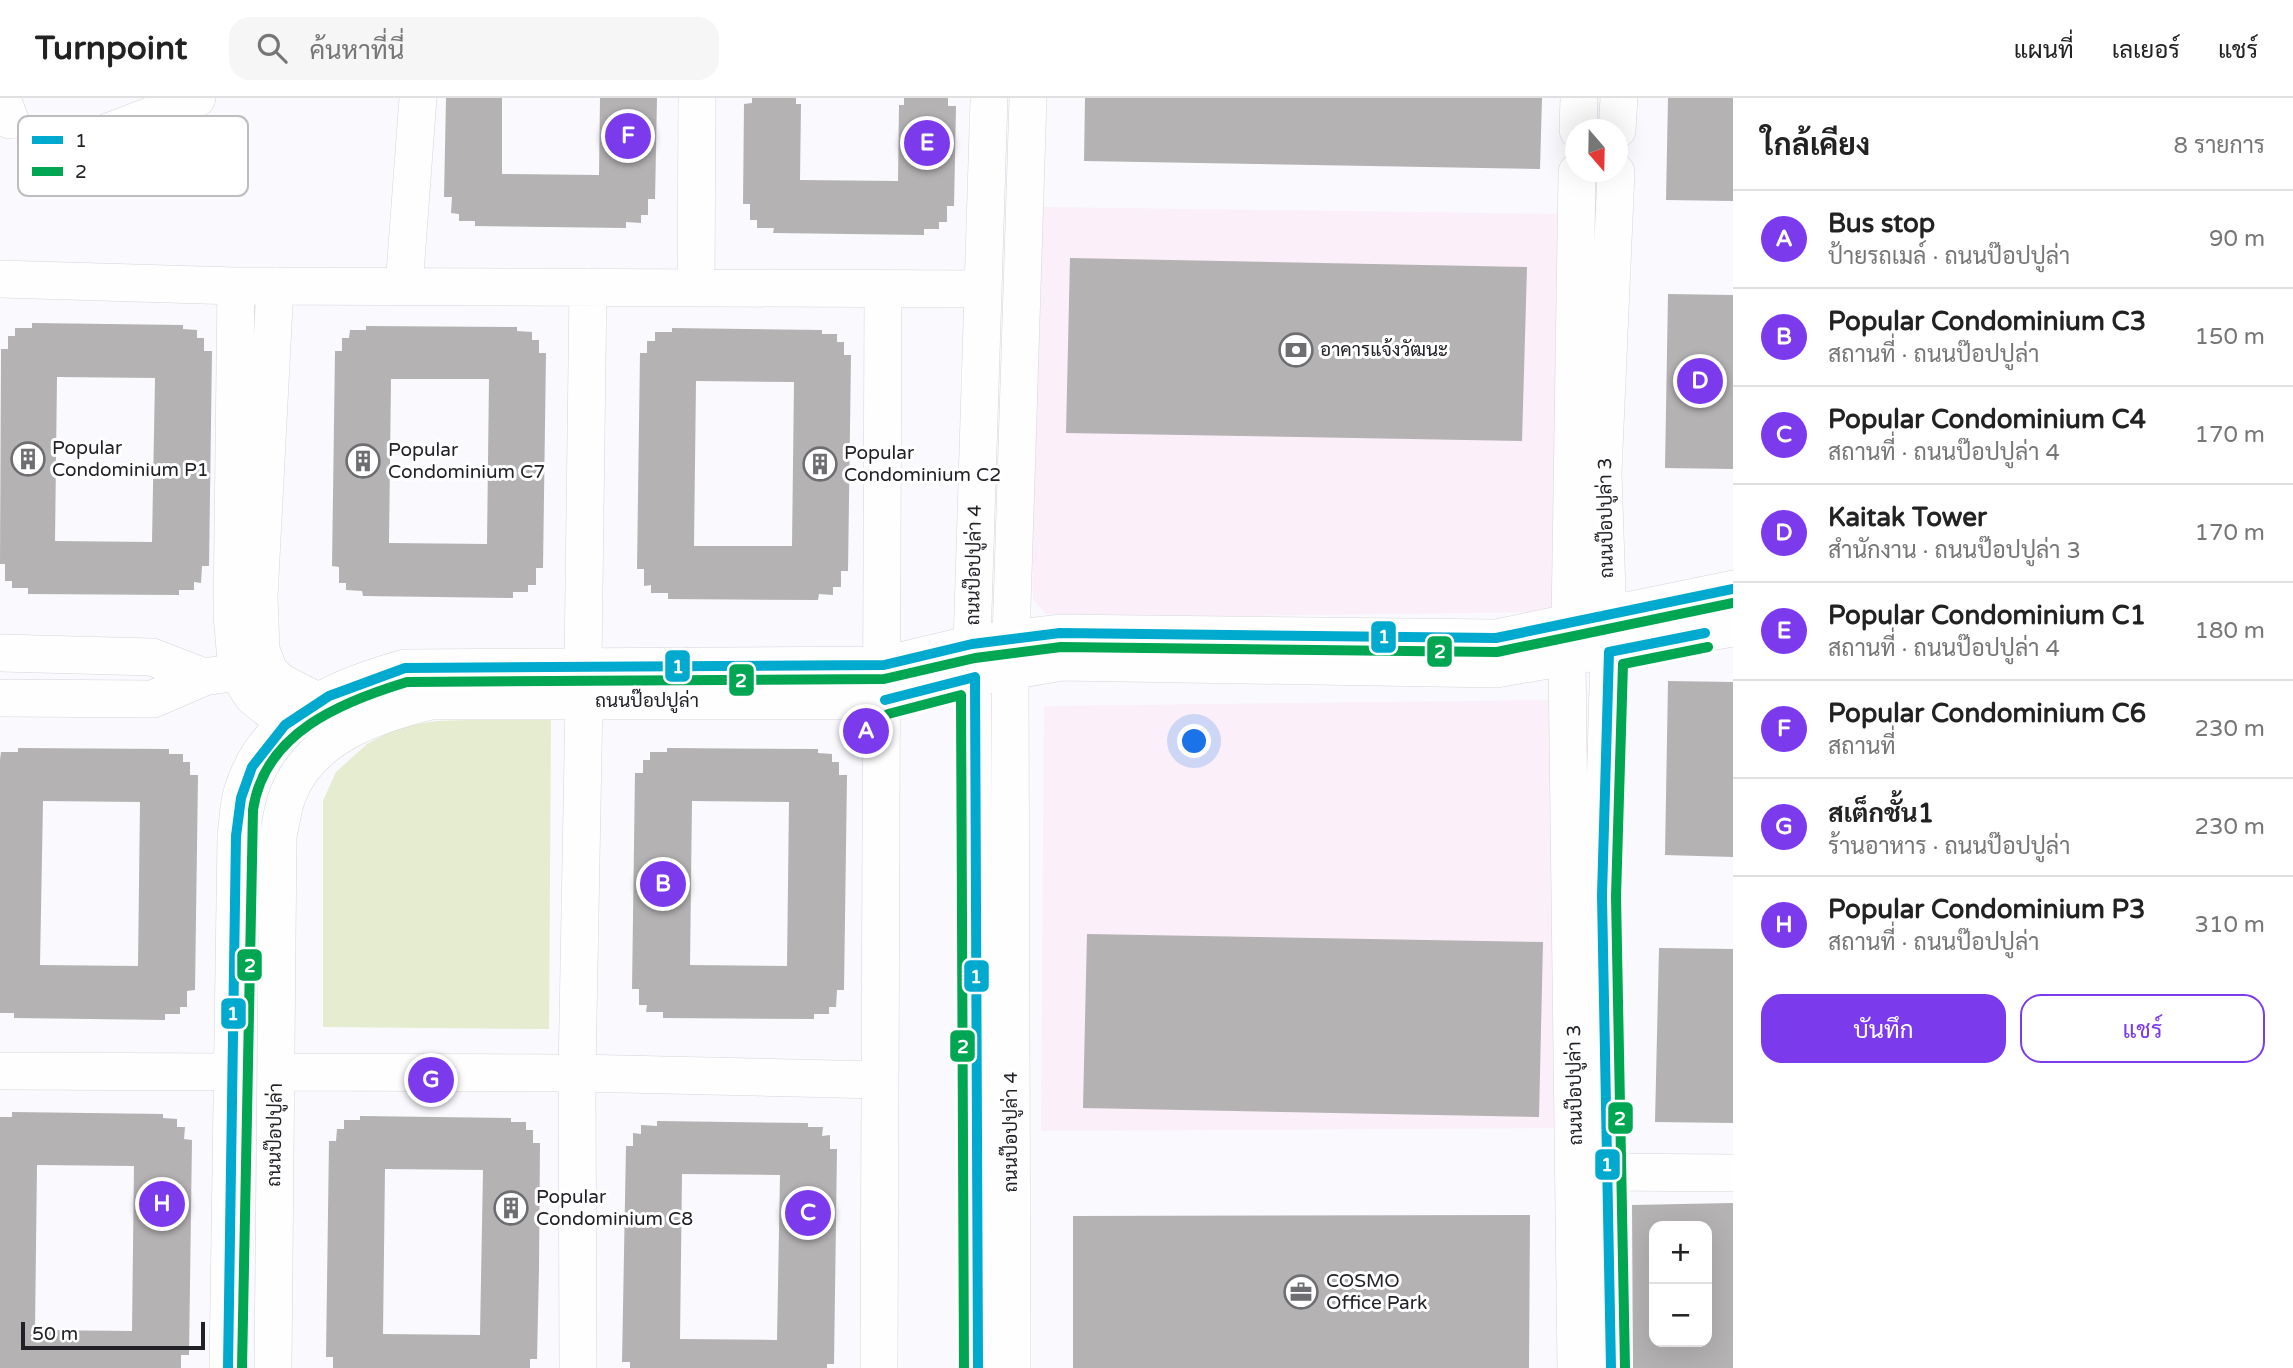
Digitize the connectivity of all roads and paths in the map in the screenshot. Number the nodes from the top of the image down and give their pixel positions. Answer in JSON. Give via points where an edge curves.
{"nodes":[{"id":1,"x":197,"y":98,"type":"edge"},
{"id":2,"x":418,"y":98,"type":"edge"},
{"id":3,"x":697,"y":98,"type":"edge"},
{"id":4,"x":989,"y":98,"type":"edge"},
{"id":5,"x":1028,"y":98,"type":"edge"},
{"id":6,"x":1579,"y":98,"type":"edge"},
{"id":7,"x":1619,"y":98,"type":"edge"},
{"id":8,"x":150,"y":116,"type":"edge"},
{"id":9,"x":1578,"y":119,"type":"edge"},
{"id":10,"x":1618,"y":119,"type":"edge"},
{"id":11,"x":1577,"y":182,"type":"edge"},
{"id":12,"x":1616,"y":182,"type":"edge"},
{"id":13,"x":987,"y":205,"type":"junction"},
{"id":14,"x":1024,"y":205,"type":"junction"},
{"id":15,"x":1575,"y":214,"type":"junction"},
{"id":16,"x":1613,"y":237,"type":"junction"},
{"id":17,"x":0,"y":279,"type":"edge"},
{"id":18,"x":236,"y":286,"type":"junction"},
{"id":19,"x":275,"y":286,"type":"junction"},
{"id":20,"x":404,"y":287,"type":"junction"},
{"id":21,"x":588,"y":288,"type":"junction"},
{"id":22,"x":696,"y":288,"type":"junction"},
{"id":23,"x":883,"y":289,"type":"junction"},
{"id":24,"x":981,"y":289,"type":"junction"},
{"id":25,"x":1587,"y":474,"type":"junction"},
{"id":26,"x":1733,"y":590,"type":"edge"},
{"id":27,"x":1608,"y":615,"type":"junction"},
{"id":28,"x":1570,"y":623,"type":"junction"},
{"id":29,"x":1733,"y":628,"type":"edge"},
{"id":30,"x":1609,"y":652,"type":"junction"},
{"id":31,"x":0,"y":653,"type":"edge"},
{"id":32,"x":992,"y":657,"type":"junction"},
{"id":33,"x":1567,"y":659,"type":"junction"},
{"id":34,"x":583,"y":664,"type":"junction"},
{"id":35,"x":884,"y":665,"type":"junction"},
{"id":36,"x":220,"y":675,"type":"junction"},
{"id":37,"x":0,"y":698,"type":"edge"},
{"id":38,"x":317,"y":701,"type":"junction"},
{"id":39,"x":584,"y":701,"type":"junction"},
{"id":40,"x":883,"y":701,"type":"junction"},
{"id":41,"x":288,"y":725,"type":"junction"},
{"id":42,"x":0,"y":1072,"type":"edge"},
{"id":43,"x":231,"y":1072,"type":"junction"},
{"id":44,"x":276,"y":1072,"type":"junction"},
{"id":45,"x":577,"y":1073,"type":"junction"},
{"id":46,"x":880,"y":1080,"type":"junction"},
{"id":47,"x":994,"y":1170,"type":"junction"},
{"id":48,"x":1606,"y":1172,"type":"junction"},
{"id":49,"x":1733,"y":1173,"type":"edge"},
{"id":50,"x":228,"y":1368,"type":"edge"},
{"id":51,"x":273,"y":1368,"type":"edge"},
{"id":52,"x":578,"y":1368,"type":"edge"},
{"id":53,"x":879,"y":1368,"type":"edge"},
{"id":54,"x":978,"y":1368,"type":"edge"},
{"id":55,"x":1012,"y":1368,"type":"edge"},
{"id":56,"x":1576,"y":1368,"type":"edge"},
{"id":57,"x":1611,"y":1368,"type":"edge"}],
"edges":[{"from":1,"to":8,"type":"street"},
{"from":2,"to":20,"type":"street"},
{"from":3,"to":22,"type":"street"},
{"from":4,"to":13,"type":"street","name":"ถนนป๊อปปูล่า 4"},
{"from":5,"to":14,"type":"street","name":"ถนนป๊อปปูล่า 4"},
{"from":6,"to":9,"type":"street"},
{"from":7,"to":10,"type":"street"},
{"from":11,"to":15,"type":"street","name":"ถนนป๊อปปูล่า 3"},
{"from":12,"to":16,"type":"street","name":"ถนนป๊อปปูล่า 3"},
{"from":13,"to":14,"type":"street"},
{"from":13,"to":24,"type":"street","name":"ถนนป๊อปปูล่า 4"},
{"from":14,"to":32,"type":"street","name":"ถนนป๊อปปูล่า 4"},
{"from":15,"to":16,"type":"street"},
{"from":15,"to":25,"type":"street","name":"ถนนป๊อปปูล่า 3"},
{"from":16,"to":25,"type":"street","name":"ถนนป๊อปปูล่า 3"},
{"from":17,"to":18,"type":"street"},
{"from":18,"to":19,"type":"street"},
{"from":18,"to":36,"type":"street","via":[[232,615]]},
{"from":19,"to":20,"type":"street"},
{"from":19,"to":38,"type":"street","via":[[259,597],[261,650],[269,671],[280,682]]},
{"from":20,"to":21,"type":"street"},
{"from":21,"to":22,"type":"street"},
{"from":21,"to":34,"type":"street"},
{"from":22,"to":23,"type":"street"},
{"from":23,"to":24,"type":"street"},
{"from":23,"to":35,"type":"street"},
{"from":24,"to":32,"type":"street","name":"ถนนป๊อปปูล่า 4"},
{"from":25,"to":27,"type":"street","name":"ถนนป๊อปปูล่า 3"},
{"from":25,"to":28,"type":"street","name":"ถนนป๊อปปูล่า 3"},
{"from":26,"to":27,"type":"street","name":"ถนนป๊อปปูล่า"},
{"from":27,"to":28,"type":"street","name":"ถนนป๊อปปูล่า"},
{"from":27,"to":30,"type":"street","name":"ถนนป๊อปปูล่า 3"},
{"from":28,"to":32,"type":"street","name":"ถนนป๊อปปูล่า","via":[[1496,638],[1060,633]]},
{"from":28,"to":33,"type":"street","name":"ถนนป๊อปปูล่า 3"},
{"from":29,"to":30,"type":"street","name":"ถนนป๊อปปูล่า"},
{"from":30,"to":33,"type":"street","name":"ถนนป๊อปปูล่า"},
{"from":30,"to":48,"type":"street","name":"ถนนป๊อปปูล่า 3","via":[[1602,896]]},
{"from":31,"to":36,"type":"street","via":[[152,657]]},
{"from":32,"to":33,"type":"street","name":"ถนนป๊อปปูล่า","via":[[1496,669]]},
{"from":32,"to":35,"type":"street","name":"ถนนป๊อปปูล่า"},
{"from":32,"to":40,"type":"street","name":"ถนนป๊อปปูล่า"},
{"from":32,"to":47,"type":"street","name":"ถนนป๊อปปูล่า 4"},
{"from":33,"to":56,"type":"street","name":"ถนนป๊อปปูล่า 3"},
{"from":34,"to":35,"type":"street","name":"ถนนป๊อปปูล่า"},
{"from":34,"to":38,"type":"street","name":"ถนนป๊อปปูล่า","via":[[405,668],[353,682]]},
{"from":35,"to":40,"type":"street"},
{"from":36,"to":37,"type":"street","via":[[153,699]]},
{"from":36,"to":41,"type":"street"},
{"from":38,"to":41,"type":"street","name":"ถนนป๊อปปูล่า"},
{"from":39,"to":40,"type":"street","name":"ถนนป๊อปปูล่า"},
{"from":39,"to":44,"type":"street","name":"ถนนป๊อปปูล่า","via":[[431,701],[392,710],[335,737],[303,771],[288,793],[278,836]]},
{"from":39,"to":45,"type":"street"},
{"from":40,"to":46,"type":"street"},
{"from":41,"to":43,"type":"street","name":"ถนนป๊อปปูล่า","via":[[262,752],[242,793],[236,836]]},
{"from":42,"to":43,"type":"street"},
{"from":43,"to":50,"type":"street","name":"ถนนป๊อปปูล่า"},
{"from":44,"to":45,"type":"street"},
{"from":44,"to":51,"type":"street","name":"ถนนป๊อปปูล่า"},
{"from":45,"to":46,"type":"street"},
{"from":45,"to":52,"type":"street"},
{"from":46,"to":53,"type":"street"},
{"from":47,"to":54,"type":"street","name":"ถนนป๊อปปูล่า 4"},
{"from":47,"to":55,"type":"street","name":"ถนนป๊อปปูล่า 4"},
{"from":48,"to":49,"type":"street"},
{"from":48,"to":57,"type":"street","name":"ถนนป๊อปปูล่า 3"}]}
